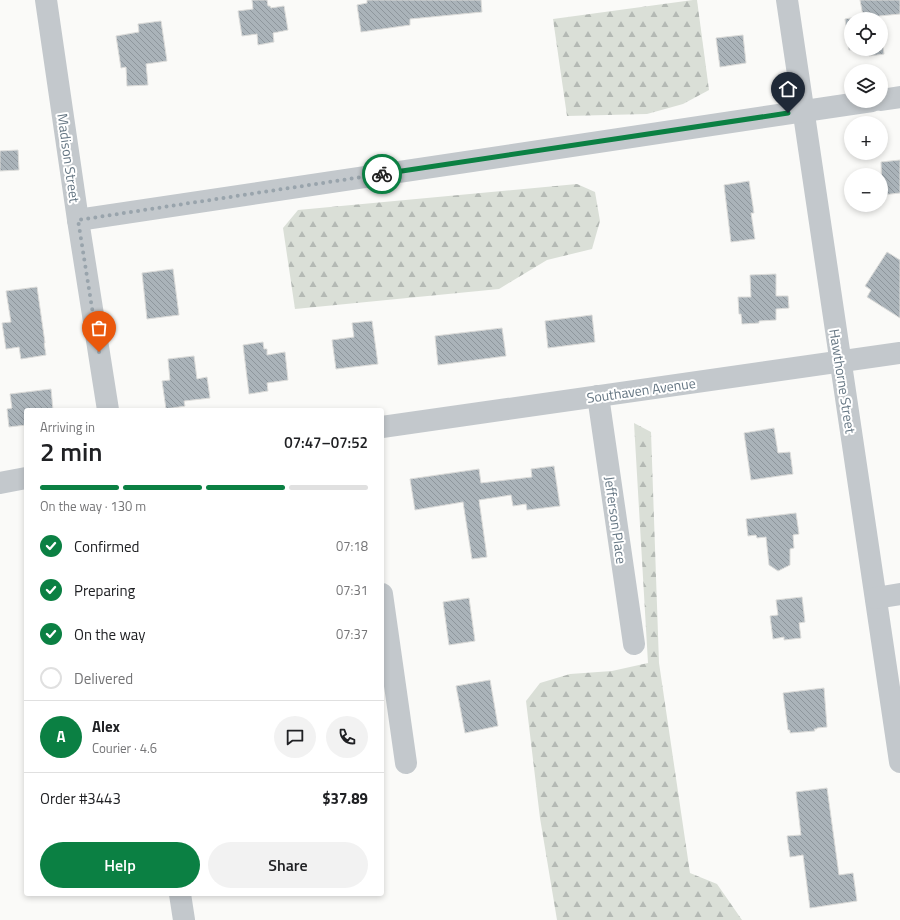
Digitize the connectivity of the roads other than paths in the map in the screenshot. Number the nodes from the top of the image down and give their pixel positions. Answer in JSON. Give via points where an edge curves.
{"nodes":[{"id":1,"x":46,"y":0,"type":"edge"},
{"id":2,"x":787,"y":0,"type":"edge"},
{"id":3,"x":900,"y":97,"type":"edge"},
{"id":4,"x":888,"y":99,"type":"edge"},
{"id":5,"x":844,"y":105,"type":"edge"},
{"id":6,"x":803,"y":111,"type":"junction"},
{"id":7,"x":78,"y":220,"type":"junction"},
{"id":8,"x":900,"y":353,"type":"edge"},
{"id":9,"x":840,"y":362,"type":"junction"},
{"id":10,"x":598,"y":396,"type":"junction"},
{"id":11,"x":108,"y":408,"type":"edge"},
{"id":12,"x":384,"y":427,"type":"edge"},
{"id":13,"x":24,"y":478,"type":"edge"},
{"id":14,"x":0,"y":483,"type":"edge"},
{"id":15,"x":900,"y":594,"type":"edge"},
{"id":16,"x":876,"y":598,"type":"junction"},
{"id":17,"x":384,"y":608,"type":"edge"},
{"id":18,"x":634,"y":644,"type":"dead end"},
{"id":19,"x":900,"y":762,"type":"edge"},
{"id":20,"x":406,"y":763,"type":"dead end"},
{"id":21,"x":180,"y":896,"type":"edge"},
{"id":22,"x":184,"y":920,"type":"edge"}],
"edges":[{"from":1,"to":7,"type":"street","name":"Madison Street"},
{"from":2,"to":6,"type":"street","name":"Hawthorne Street"},
{"from":3,"to":4,"type":"street"},
{"from":5,"to":6,"type":"street"},
{"from":6,"to":7,"type":"street"},
{"from":6,"to":9,"type":"street","name":"Hawthorne Street"},
{"from":7,"to":11,"type":"street","name":"Madison Street"},
{"from":8,"to":9,"type":"street","name":"Southaven Avenue"},
{"from":9,"to":10,"type":"street","name":"Southaven Avenue"},
{"from":9,"to":16,"type":"street","name":"Hawthorne Street"},
{"from":10,"to":12,"type":"street","name":"Southaven Avenue"},
{"from":10,"to":18,"type":"street","name":"Jefferson Place"},
{"from":13,"to":14,"type":"street"},
{"from":15,"to":16,"type":"street"},
{"from":16,"to":19,"type":"street","name":"Hawthorne Street"},
{"from":17,"to":20,"type":"street"},
{"from":21,"to":22,"type":"street"}]}
